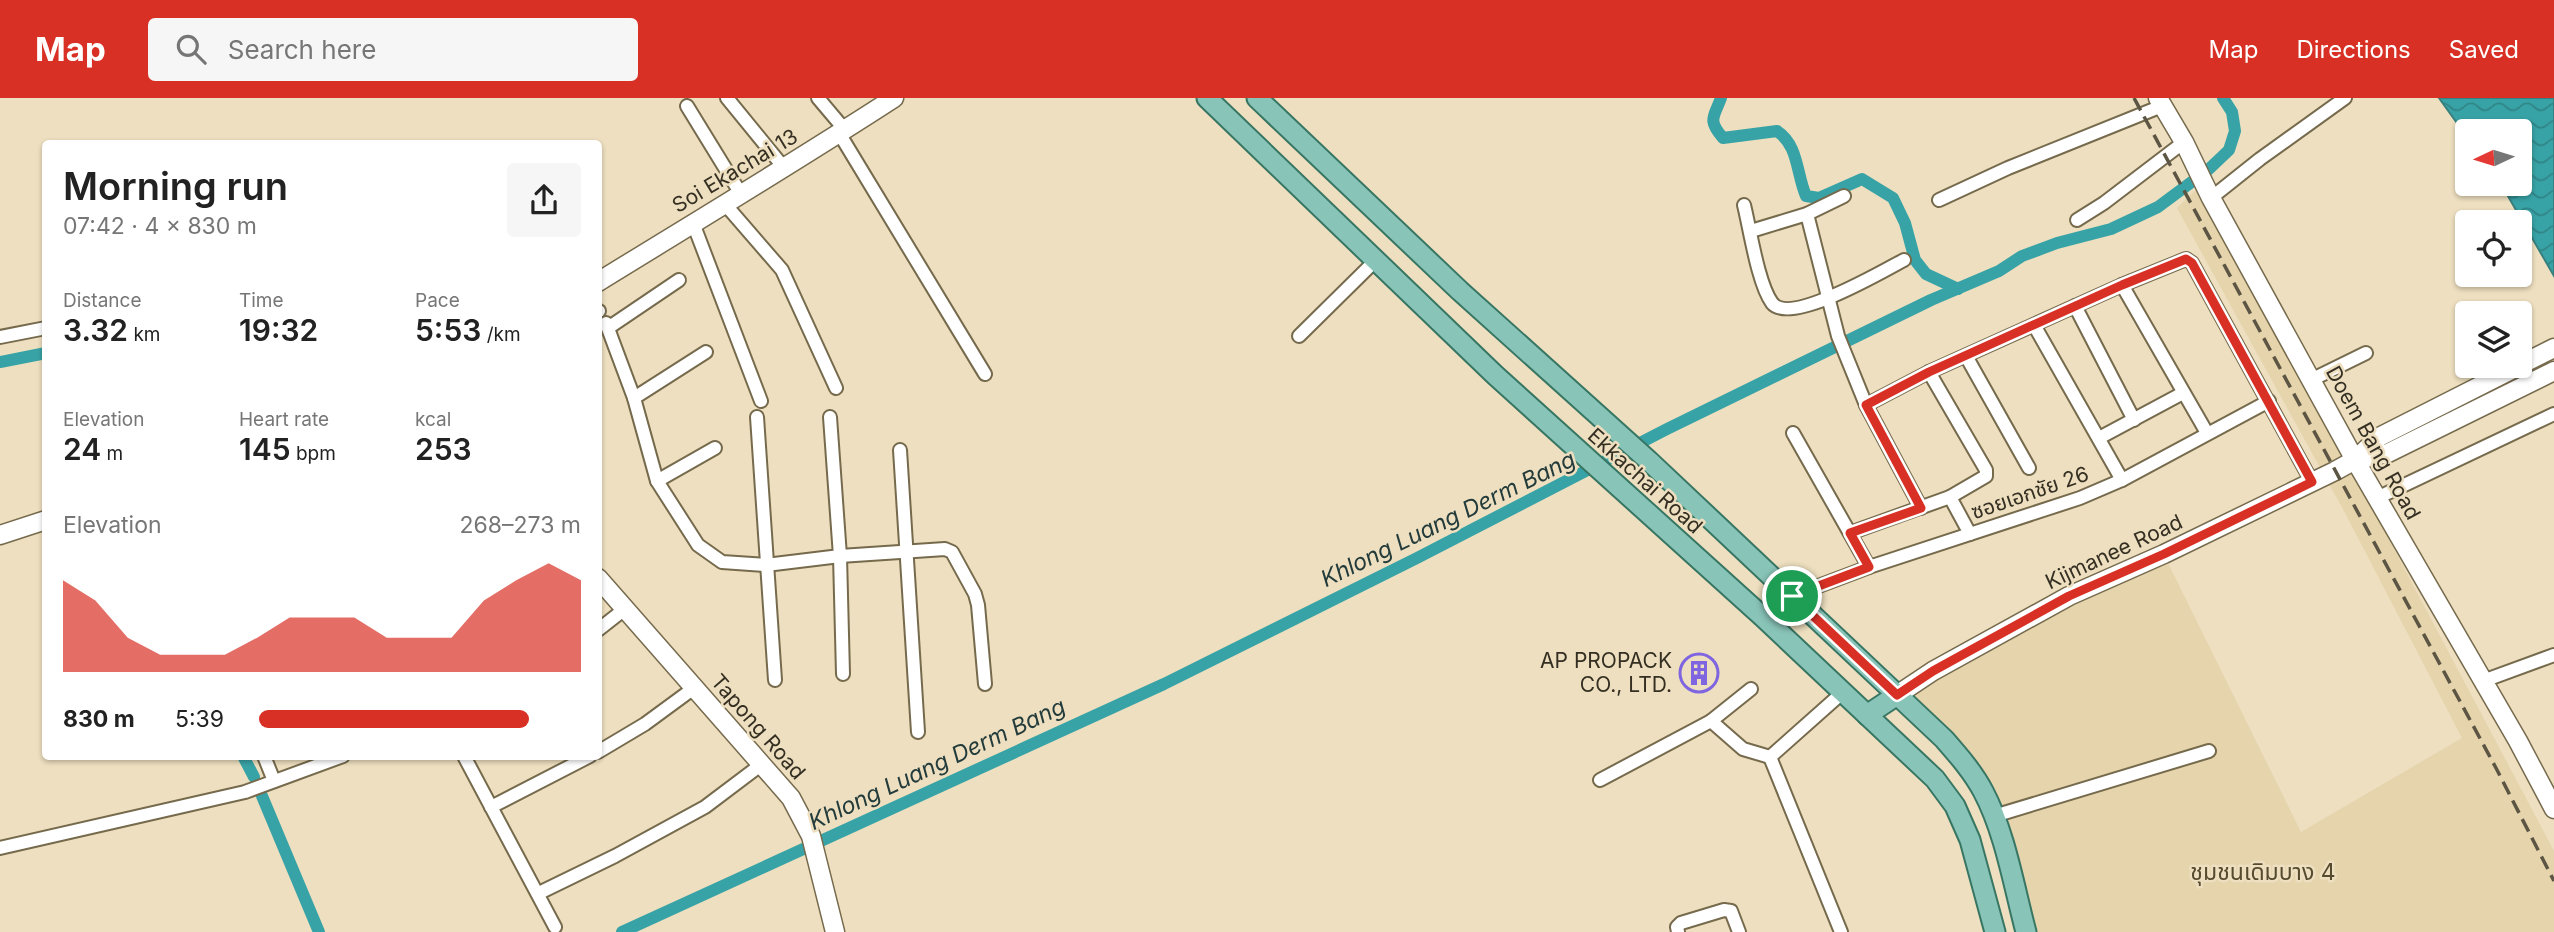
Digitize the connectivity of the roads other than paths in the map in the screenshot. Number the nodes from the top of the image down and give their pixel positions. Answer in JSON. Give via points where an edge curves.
{"nodes":[{"id":1,"x":727,"y":98,"type":"edge"},
{"id":2,"x":818,"y":98,"type":"edge"},
{"id":3,"x":894,"y":98,"type":"edge"},
{"id":4,"x":1207,"y":98,"type":"edge"},
{"id":5,"x":1257,"y":98,"type":"edge"},
{"id":6,"x":2345,"y":98,"type":"edge"},
{"id":7,"x":2160,"y":102,"type":"edge"},
{"id":8,"x":687,"y":106,"type":"dead end"},
{"id":9,"x":842,"y":132,"type":"junction"},
{"id":10,"x":2184,"y":142,"type":"junction"},
{"id":11,"x":785,"y":169,"type":"junction"},
{"id":12,"x":741,"y":194,"type":"junction"},
{"id":13,"x":1844,"y":196,"type":"dead end"},
{"id":14,"x":2211,"y":198,"type":"junction"},
{"id":15,"x":1939,"y":200,"type":"dead end"},
{"id":16,"x":724,"y":203,"type":"junction"},
{"id":17,"x":1744,"y":205,"type":"dead end"},
{"id":18,"x":1807,"y":214,"type":"junction"},
{"id":19,"x":2077,"y":220,"type":"dead end"},
{"id":20,"x":693,"y":223,"type":"junction"},
{"id":21,"x":1751,"y":231,"type":"junction"},
{"id":22,"x":1377,"y":259,"type":"junction"},
{"id":23,"x":1905,"y":260,"type":"dead end"},
{"id":24,"x":602,"y":280,"type":"edge"},
{"id":25,"x":679,"y":280,"type":"dead end"},
{"id":26,"x":2122,"y":285,"type":"junction"},
{"id":27,"x":1829,"y":297,"type":"junction"},
{"id":28,"x":2075,"y":306,"type":"junction"},
{"id":29,"x":2034,"y":325,"type":"junction"},
{"id":30,"x":42,"y":329,"type":"edge"},
{"id":31,"x":1299,"y":336,"type":"dead end"},
{"id":32,"x":0,"y":337,"type":"edge"},
{"id":33,"x":2554,"y":348,"type":"edge"},
{"id":34,"x":706,"y":352,"type":"dead end"},
{"id":35,"x":2366,"y":353,"type":"dead end"},
{"id":36,"x":1966,"y":356,"type":"junction"},
{"id":37,"x":2532,"y":359,"type":"edge"},
{"id":38,"x":2554,"y":371,"type":"edge"},
{"id":39,"x":1929,"y":372,"type":"junction"},
{"id":40,"x":985,"y":374,"type":"dead end"},
{"id":41,"x":2494,"y":378,"type":"edge"},
{"id":42,"x":2311,"y":380,"type":"junction"},
{"id":43,"x":836,"y":388,"type":"dead end"},
{"id":44,"x":2183,"y":393,"type":"junction"},
{"id":45,"x":634,"y":398,"type":"junction"},
{"id":46,"x":761,"y":401,"type":"dead end"},
{"id":47,"x":2269,"y":401,"type":"junction"},
{"id":48,"x":1866,"y":405,"type":"junction"},
{"id":49,"x":2554,"y":414,"type":"edge"},
{"id":50,"x":757,"y":417,"type":"dead end"},
{"id":51,"x":830,"y":417,"type":"dead end"},
{"id":52,"x":2134,"y":420,"type":"junction"},
{"id":53,"x":1793,"y":433,"type":"dead end"},
{"id":54,"x":2207,"y":433,"type":"junction"},
{"id":55,"x":2099,"y":438,"type":"junction"},
{"id":56,"x":715,"y":448,"type":"dead end"},
{"id":57,"x":900,"y":450,"type":"dead end"},
{"id":58,"x":2356,"y":460,"type":"junction"},
{"id":59,"x":2029,"y":468,"type":"dead end"},
{"id":60,"x":2122,"y":480,"type":"junction"},
{"id":61,"x":657,"y":481,"type":"junction"},
{"id":62,"x":2312,"y":482,"type":"junction"},
{"id":63,"x":1950,"y":497,"type":"junction"},
{"id":64,"x":2377,"y":498,"type":"junction"},
{"id":65,"x":1921,"y":508,"type":"junction"},
{"id":66,"x":42,"y":521,"type":"edge"},
{"id":67,"x":1850,"y":533,"type":"junction"},
{"id":68,"x":1970,"y":534,"type":"junction"},
{"id":69,"x":0,"y":535,"type":"edge"},
{"id":70,"x":905,"y":553,"type":"junction"},
{"id":71,"x":840,"y":556,"type":"junction"},
{"id":72,"x":766,"y":565,"type":"junction"},
{"id":73,"x":1869,"y":567,"type":"junction"},
{"id":74,"x":602,"y":582,"type":"edge"},
{"id":75,"x":1792,"y":596,"type":"junction"},
{"id":76,"x":626,"y":608,"type":"junction"},
{"id":77,"x":602,"y":627,"type":"edge"},
{"id":78,"x":2554,"y":655,"type":"edge"},
{"id":79,"x":843,"y":674,"type":"dead end"},
{"id":80,"x":775,"y":680,"type":"dead end"},
{"id":81,"x":2483,"y":681,"type":"junction"},
{"id":82,"x":985,"y":684,"type":"dead end"},
{"id":83,"x":694,"y":688,"type":"junction"},
{"id":84,"x":1751,"y":689,"type":"dead end"},
{"id":85,"x":1842,"y":693,"type":"junction"},
{"id":86,"x":1897,"y":695,"type":"junction"},
{"id":87,"x":1867,"y":715,"type":"junction"},
{"id":88,"x":1711,"y":721,"type":"junction"},
{"id":89,"x":918,"y":732,"type":"dead end"},
{"id":90,"x":602,"y":750,"type":"edge"},
{"id":91,"x":2209,"y":751,"type":"dead end"},
{"id":92,"x":1770,"y":757,"type":"junction"},
{"id":93,"x":266,"y":760,"type":"edge"},
{"id":94,"x":331,"y":760,"type":"edge"},
{"id":95,"x":466,"y":760,"type":"edge"},
{"id":96,"x":582,"y":760,"type":"edge"},
{"id":97,"x":762,"y":764,"type":"junction"},
{"id":98,"x":1600,"y":780,"type":"dead end"},
{"id":99,"x":274,"y":781,"type":"junction"},
{"id":100,"x":2552,"y":798,"type":"edge"},
{"id":101,"x":491,"y":807,"type":"junction"},
{"id":102,"x":1994,"y":816,"type":"junction"},
{"id":103,"x":0,"y":848,"type":"edge"},
{"id":104,"x":539,"y":893,"type":"junction"},
{"id":105,"x":555,"y":927,"type":"dead end"},
{"id":106,"x":835,"y":932,"type":"edge"},
{"id":107,"x":1678,"y":932,"type":"edge"},
{"id":108,"x":1739,"y":932,"type":"edge"},
{"id":109,"x":1841,"y":932,"type":"edge"},
{"id":110,"x":1995,"y":932,"type":"edge"},
{"id":111,"x":2026,"y":932,"type":"edge"}],
"edges":[{"from":1,"to":11,"type":"street"},
{"from":2,"to":9,"type":"street"},
{"from":3,"to":9,"type":"street","name":"Soi Ekachai 13"},
{"from":4,"to":22,"type":"main road","name":"Ekkachai Road"},
{"from":5,"to":75,"type":"main road","name":"Ekkachai Road"},
{"from":6,"to":14,"type":"street"},
{"from":7,"to":10,"type":"street","name":"Doem Bang Road"},
{"from":7,"to":15,"type":"street"},
{"from":8,"to":12,"type":"street"},
{"from":9,"to":11,"type":"street","name":"Soi Ekachai 13"},
{"from":9,"to":40,"type":"street"},
{"from":10,"to":14,"type":"street","name":"Doem Bang Road"},
{"from":10,"to":19,"type":"street"},
{"from":11,"to":12,"type":"street","name":"Soi Ekachai 13"},
{"from":12,"to":16,"type":"street","name":"Soi Ekachai 13"},
{"from":13,"to":18,"type":"street"},
{"from":14,"to":42,"type":"street","name":"Doem Bang Road"},
{"from":16,"to":20,"type":"street","name":"Soi Ekachai 13"},
{"from":16,"to":43,"type":"street","via":[[782,270]]},
{"from":17,"to":21,"type":"street"},
{"from":18,"to":21,"type":"street"},
{"from":18,"to":27,"type":"street"},
{"from":20,"to":24,"type":"street","name":"Soi Ekachai 13"},
{"from":20,"to":46,"type":"street"},
{"from":21,"to":27,"type":"street","via":[[1756,260],[1774,305],[1790,309]]},
{"from":22,"to":31,"type":"street"},
{"from":22,"to":85,"type":"main road","name":"Ekkachai Road","via":[[1495,375]]},
{"from":23,"to":27,"type":"street"},
{"from":25,"to":45,"type":"street","via":[[607,326]]},
{"from":26,"to":28,"type":"street"},
{"from":26,"to":44,"type":"street"},
{"from":26,"to":47,"type":"street","via":[[2182,260],[2192,263]]},
{"from":27,"to":48,"type":"street","via":[[1844,354]]},
{"from":28,"to":29,"type":"street"},
{"from":28,"to":52,"type":"street"},
{"from":29,"to":36,"type":"street"},
{"from":29,"to":55,"type":"street"},
{"from":30,"to":32,"type":"street"},
{"from":33,"to":37,"type":"street","name":"Kijmanee Road"},
{"from":34,"to":45,"type":"street"},
{"from":35,"to":42,"type":"street"},
{"from":36,"to":39,"type":"street"},
{"from":36,"to":59,"type":"street"},
{"from":38,"to":58,"type":"street","name":"Kijmanee Road","via":[[2388,453]]},
{"from":39,"to":48,"type":"street"},
{"from":39,"to":63,"type":"street","via":[[1986,470],[1986,476]]},
{"from":41,"to":58,"type":"street","name":"Kijmanee Road","via":[[2379,437]]},
{"from":42,"to":58,"type":"street","name":"Doem Bang Road"},
{"from":44,"to":52,"type":"street"},
{"from":44,"to":54,"type":"street"},
{"from":45,"to":61,"type":"street"},
{"from":47,"to":54,"type":"street","name":"ซอยเอกชัย 26"},
{"from":47,"to":62,"type":"street"},
{"from":48,"to":65,"type":"street"},
{"from":49,"to":64,"type":"street"},
{"from":50,"to":72,"type":"street"},
{"from":51,"to":71,"type":"street"},
{"from":52,"to":55,"type":"street"},
{"from":53,"to":67,"type":"street"},
{"from":54,"to":60,"type":"street","name":"ซอยเอกชัย 26"},
{"from":55,"to":60,"type":"street"},
{"from":56,"to":61,"type":"street"},
{"from":57,"to":70,"type":"street"},
{"from":58,"to":62,"type":"street","name":"Kijmanee Road"},
{"from":58,"to":64,"type":"street","name":"Doem Bang Road"},
{"from":60,"to":68,"type":"street","name":"ซอยเอกชัย 26"},
{"from":61,"to":72,"type":"street","via":[[698,545],[714,559],[732,565]]},
{"from":62,"to":86,"type":"street","name":"Kijmanee Road","via":[[2069,596]]},
{"from":63,"to":65,"type":"street"},
{"from":63,"to":68,"type":"street"},
{"from":64,"to":81,"type":"street","name":"Doem Bang Road"},
{"from":65,"to":67,"type":"street"},
{"from":66,"to":69,"type":"street"},
{"from":67,"to":73,"type":"street"},
{"from":68,"to":73,"type":"street","name":"ซอยเอกชัย 26"},
{"from":70,"to":71,"type":"street"},
{"from":70,"to":82,"type":"street","via":[[945,549],[955,555],[978,605]]},
{"from":70,"to":89,"type":"street"},
{"from":71,"to":72,"type":"street"},
{"from":71,"to":79,"type":"street"},
{"from":72,"to":80,"type":"street"},
{"from":73,"to":75,"type":"street","name":"ซอยเอกชัย 26"},
{"from":74,"to":76,"type":"street","name":"Tapong Road"},
{"from":75,"to":86,"type":"main road","name":"Ekkachai Road"},
{"from":76,"to":77,"type":"street"},
{"from":76,"to":83,"type":"street","name":"Tapong Road"},
{"from":78,"to":81,"type":"street"},
{"from":81,"to":100,"type":"street","name":"Doem Bang Road"},
{"from":83,"to":90,"type":"street"},
{"from":83,"to":97,"type":"street","name":"Tapong Road"},
{"from":84,"to":88,"type":"street"},
{"from":85,"to":87,"type":"main road","name":"Ekkachai Road"},
{"from":85,"to":92,"type":"street"},
{"from":86,"to":87,"type":"main road"},
{"from":86,"to":102,"type":"main road","name":"Ekkachai Road","via":[[1964,762]]},
{"from":87,"to":110,"type":"main road","name":"Ekkachai Road","via":[[1935,779],[1955,806],[1970,840]]},
{"from":88,"to":92,"type":"street","via":[[1743,749]]},
{"from":88,"to":98,"type":"street"},
{"from":91,"to":102,"type":"street"},
{"from":92,"to":109,"type":"street"},
{"from":93,"to":99,"type":"street"},
{"from":94,"to":99,"type":"street"},
{"from":95,"to":101,"type":"street"},
{"from":96,"to":101,"type":"street"},
{"from":97,"to":104,"type":"street","via":[[705,807]]},
{"from":97,"to":106,"type":"street","name":"Tapong Road","via":[[791,798],[811,836]]},
{"from":99,"to":103,"type":"street","via":[[245,792]]},
{"from":101,"to":104,"type":"street"},
{"from":102,"to":111,"type":"main road","name":"Ekkachai Road"},
{"from":104,"to":105,"type":"street"},
{"from":107,"to":108,"type":"street","via":[[1678,925],[1724,910],[1731,911]]}]}
